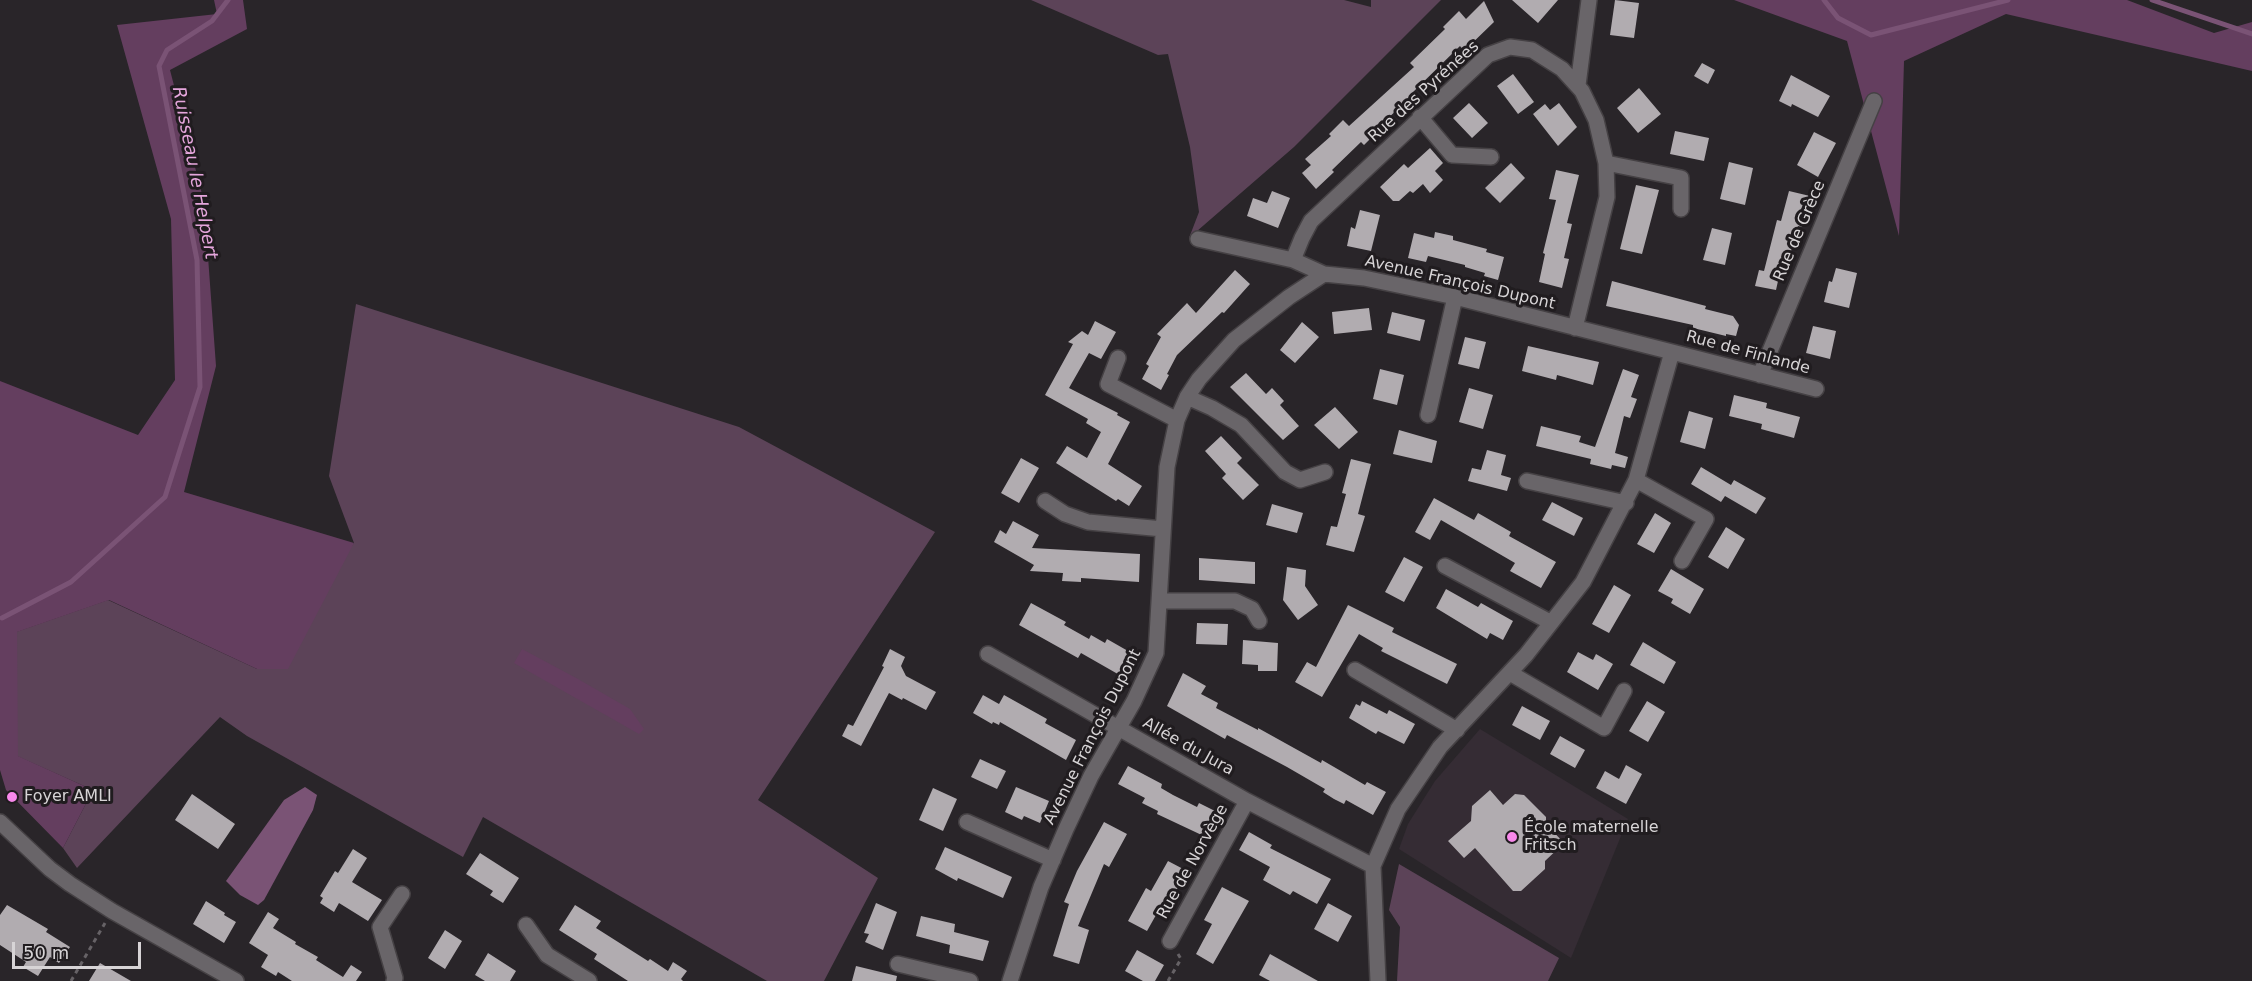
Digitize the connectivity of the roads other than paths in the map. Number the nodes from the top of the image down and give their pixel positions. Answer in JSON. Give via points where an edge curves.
{"nodes":[{"id":1,"x":1589,"y":0,"type":"edge"},
{"id":2,"x":1578,"y":85,"type":"junction"},
{"id":3,"x":1874,"y":101,"type":"dead end"},
{"id":4,"x":1420,"y":117,"type":"junction"},
{"id":5,"x":1491,"y":157,"type":"dead end"},
{"id":6,"x":1606,"y":163,"type":"junction"},
{"id":7,"x":1681,"y":208,"type":"dead end"},
{"id":8,"x":1198,"y":239,"type":"dead end"},
{"id":9,"x":1293,"y":260,"type":"junction"},
{"id":10,"x":1324,"y":274,"type":"junction"},
{"id":11,"x":1455,"y":297,"type":"junction"},
{"id":12,"x":1575,"y":328,"type":"junction"},
{"id":13,"x":1672,"y":352,"type":"junction"},
{"id":14,"x":1118,"y":358,"type":"dead end"},
{"id":15,"x":1760,"y":375,"type":"junction"},
{"id":16,"x":1816,"y":389,"type":"dead end"},
{"id":17,"x":1187,"y":397,"type":"junction"},
{"id":18,"x":1428,"y":415,"type":"dead end"},
{"id":19,"x":1177,"y":420,"type":"junction"},
{"id":20,"x":1325,"y":472,"type":"dead end"},
{"id":21,"x":1636,"y":480,"type":"junction"},
{"id":22,"x":1527,"y":481,"type":"dead end"},
{"id":23,"x":1045,"y":501,"type":"dead end"},
{"id":24,"x":1626,"y":503,"type":"junction"},
{"id":25,"x":1163,"y":529,"type":"junction"},
{"id":26,"x":1682,"y":561,"type":"dead end"},
{"id":27,"x":1445,"y":566,"type":"dead end"},
{"id":28,"x":1161,"y":601,"type":"junction"},
{"id":29,"x":1259,"y":621,"type":"dead end"},
{"id":30,"x":1550,"y":622,"type":"junction"},
{"id":31,"x":988,"y":654,"type":"dead end"},
{"id":32,"x":1355,"y":670,"type":"dead end"},
{"id":33,"x":1510,"y":673,"type":"junction"},
{"id":34,"x":1624,"y":691,"type":"dead end"},
{"id":35,"x":1119,"y":728,"type":"junction"},
{"id":36,"x":1457,"y":730,"type":"junction"},
{"id":37,"x":1247,"y":801,"type":"junction"},
{"id":38,"x":0,"y":822,"type":"edge"},
{"id":39,"x":967,"y":822,"type":"dead end"},
{"id":40,"x":1053,"y":860,"type":"junction"},
{"id":41,"x":1373,"y":866,"type":"junction"},
{"id":42,"x":402,"y":894,"type":"dead end"},
{"id":43,"x":526,"y":925,"type":"dead end"},
{"id":44,"x":1170,"y":940,"type":"road end"},
{"id":45,"x":898,"y":964,"type":"dead end"},
{"id":46,"x":236,"y":981,"type":"edge"},
{"id":47,"x":394,"y":981,"type":"edge"},
{"id":48,"x":589,"y":981,"type":"edge"},
{"id":49,"x":970,"y":981,"type":"edge"},
{"id":50,"x":1010,"y":981,"type":"edge"},
{"id":51,"x":1378,"y":981,"type":"edge"}],
"edges":[{"from":1,"to":2,"type":"street"},
{"from":2,"to":4,"type":"street","name":"Rue des Pyrénées","via":[[1562,69],[1532,50],[1510,47],[1488,55]]},
{"from":2,"to":6,"type":"street","name":"Rue des Pyrénées","via":[[1596,120]]},
{"from":3,"to":15,"type":"street","name":"Rue de Grèce"},
{"from":4,"to":5,"type":"street","via":[[1452,155]]},
{"from":4,"to":9,"type":"street","name":"Rue des Pyrénées","via":[[1311,222]]},
{"from":6,"to":7,"type":"street","via":[[1681,178]]},
{"from":6,"to":12,"type":"street","name":"Rue des Pyrénées","via":[[1607,197]]},
{"from":8,"to":9,"type":"street"},
{"from":9,"to":10,"type":"street"},
{"from":10,"to":11,"type":"street","name":"Avenue François Dupont"},
{"from":10,"to":17,"type":"street","name":"Avenue François Dupont","via":[[1234,340]]},
{"from":11,"to":12,"type":"street","name":"Avenue François Dupont"},
{"from":11,"to":18,"type":"street"},
{"from":12,"to":13,"type":"street","name":"Avenue François Dupont"},
{"from":13,"to":15,"type":"street","name":"Rue de Finlande"},
{"from":13,"to":21,"type":"street"},
{"from":14,"to":19,"type":"street","via":[[1108,384]]},
{"from":15,"to":16,"type":"street","name":"Rue de Finlande"},
{"from":17,"to":19,"type":"street","name":"Avenue François Dupont"},
{"from":17,"to":20,"type":"street","via":[[1241,425],[1285,472],[1300,480]]},
{"from":19,"to":25,"type":"street","name":"Avenue François Dupont","via":[[1167,467]]},
{"from":21,"to":24,"type":"street"},
{"from":21,"to":26,"type":"street","via":[[1706,519]]},
{"from":22,"to":24,"type":"street"},
{"from":23,"to":25,"type":"street","via":[[1088,522]]},
{"from":24,"to":30,"type":"street","via":[[1583,582]]},
{"from":25,"to":28,"type":"street","name":"Avenue François Dupont"},
{"from":27,"to":30,"type":"street"},
{"from":28,"to":29,"type":"street","via":[[1234,602],[1252,609]]},
{"from":28,"to":35,"type":"street","name":"Avenue François Dupont","via":[[1156,654]]},
{"from":30,"to":33,"type":"street"},
{"from":31,"to":35,"type":"street","name":"Allée du Jura"},
{"from":32,"to":36,"type":"street"},
{"from":33,"to":34,"type":"street","via":[[1604,728]]},
{"from":33,"to":36,"type":"street"},
{"from":35,"to":37,"type":"street","name":"Allée du Jura"},
{"from":35,"to":40,"type":"street","name":"Avenue François Dupont","via":[[1091,776]]},
{"from":36,"to":41,"type":"street","via":[[1440,747],[1398,809]]},
{"from":37,"to":41,"type":"street","name":"Allée du Jura"},
{"from":37,"to":44,"type":"street","name":"Rue de Norvège"},
{"from":38,"to":46,"type":"street","via":[[50,869],[112,911]]},
{"from":39,"to":40,"type":"street"},
{"from":40,"to":50,"type":"street","name":"Avenue François Dupont"},
{"from":41,"to":51,"type":"street"},
{"from":42,"to":47,"type":"street","via":[[380,927]]},
{"from":43,"to":48,"type":"street","via":[[547,954]]},
{"from":45,"to":49,"type":"street"}]}
